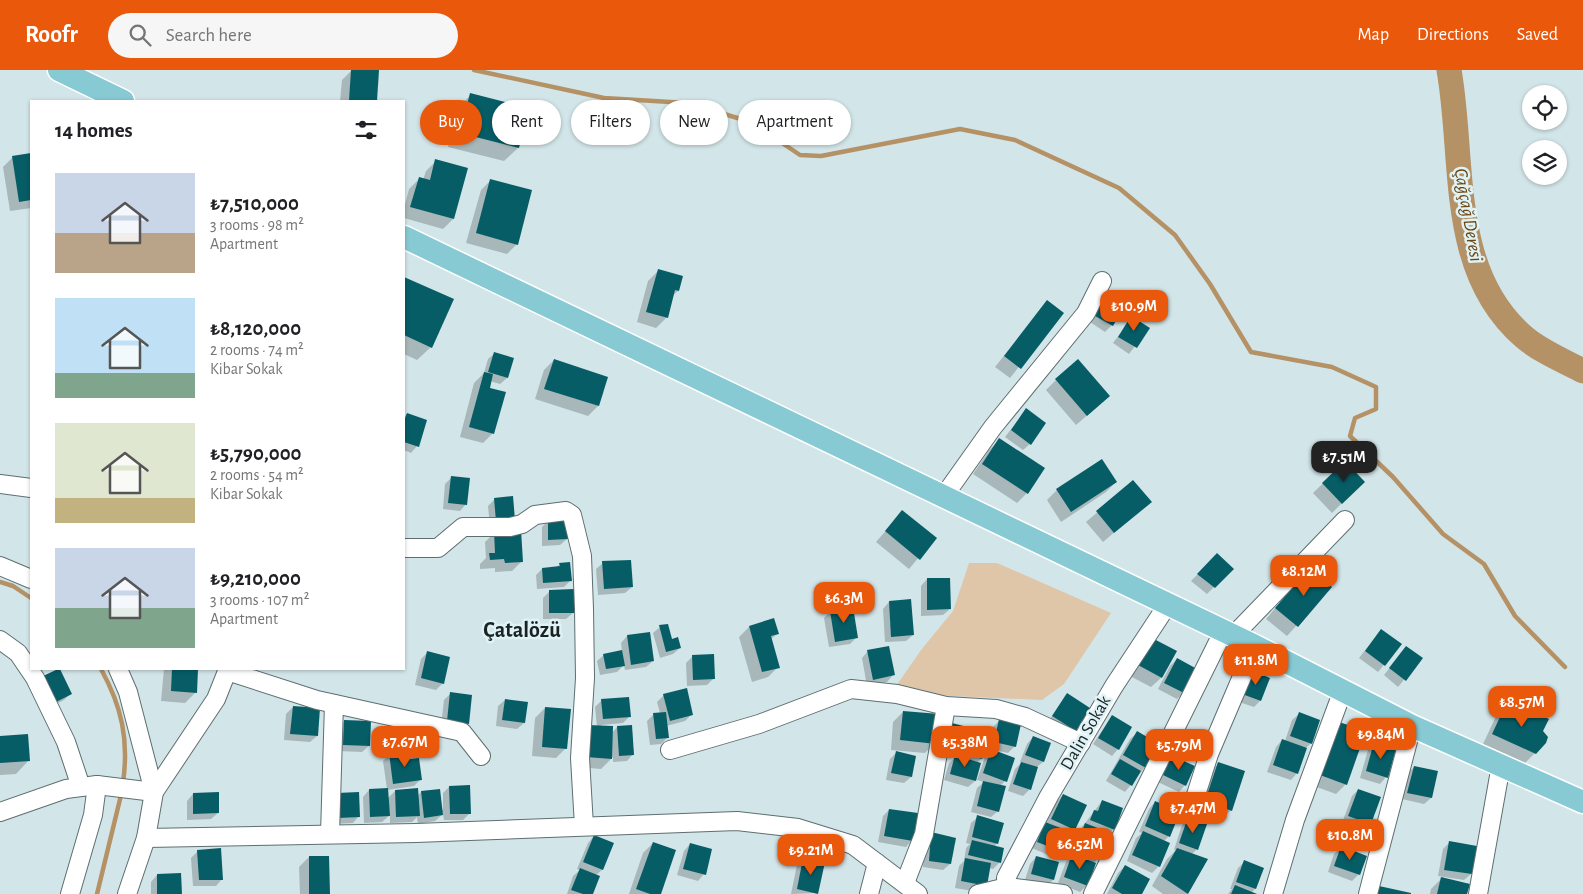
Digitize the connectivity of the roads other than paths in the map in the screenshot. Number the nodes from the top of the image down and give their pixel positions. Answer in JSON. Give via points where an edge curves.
{"nodes":[{"id":1,"x":59,"y":70,"type":"edge"},
{"id":2,"x":121,"y":100,"type":"edge"},
{"id":3,"x":405,"y":237,"type":"edge"},
{"id":4,"x":1102,"y":281,"type":"dead end"},
{"id":5,"x":0,"y":484,"type":"edge"},
{"id":6,"x":30,"y":488,"type":"edge"},
{"id":7,"x":944,"y":496,"type":"junction"},
{"id":8,"x":1345,"y":520,"type":"dead end"},
{"id":9,"x":405,"y":548,"type":"edge"},
{"id":10,"x":0,"y":566,"type":"edge"},
{"id":11,"x":30,"y":579,"type":"edge"},
{"id":12,"x":1168,"y":604,"type":"junction"},
{"id":13,"x":1228,"y":634,"type":"junction"},
{"id":14,"x":0,"y":640,"type":"edge"},
{"id":15,"x":1255,"y":646,"type":"junction"},
{"id":16,"x":118,"y":670,"type":"edge"},
{"id":17,"x":228,"y":670,"type":"edge"},
{"id":18,"x":1343,"y":690,"type":"junction"},
{"id":19,"x":334,"y":704,"type":"junction"},
{"id":20,"x":946,"y":706,"type":"junction"},
{"id":21,"x":1412,"y":726,"type":"junction"},
{"id":22,"x":1082,"y":744,"type":"junction"},
{"id":23,"x":670,"y":750,"type":"dead end"},
{"id":24,"x":481,"y":756,"type":"dead end"},
{"id":25,"x":1501,"y":765,"type":"junction"},
{"id":26,"x":89,"y":786,"type":"junction"},
{"id":27,"x":154,"y":792,"type":"junction"},
{"id":28,"x":1195,"y":798,"type":"dead end"},
{"id":29,"x":1583,"y":802,"type":"edge"},
{"id":30,"x":0,"y":812,"type":"edge"},
{"id":31,"x":584,"y":826,"type":"junction"},
{"id":32,"x":330,"y":834,"type":"junction"},
{"id":33,"x":146,"y":838,"type":"junction"},
{"id":34,"x":877,"y":863,"type":"junction"},
{"id":35,"x":1007,"y":887,"type":"junction"},
{"id":36,"x":911,"y":888,"type":"edge"},
{"id":37,"x":70,"y":894,"type":"edge"},
{"id":38,"x":127,"y":894,"type":"edge"},
{"id":39,"x":869,"y":894,"type":"edge"},
{"id":40,"x":978,"y":894,"type":"edge"},
{"id":41,"x":1063,"y":894,"type":"edge"},
{"id":42,"x":1093,"y":894,"type":"edge"},
{"id":43,"x":1273,"y":894,"type":"edge"},
{"id":44,"x":1368,"y":894,"type":"edge"},
{"id":45,"x":1478,"y":894,"type":"edge"}],
"edges":[{"from":1,"to":2,"type":"main road"},
{"from":3,"to":7,"type":"main road"},
{"from":4,"to":7,"type":"street","via":[[1086,313],[993,427]]},
{"from":5,"to":6,"type":"street"},
{"from":7,"to":12,"type":"main road"},
{"from":8,"to":13,"type":"street"},
{"from":9,"to":31,"type":"street","via":[[438,548],[463,527],[510,527],[535,515],[566,511],[572,515],[582,556],[585,678],[580,758]]},
{"from":10,"to":11,"type":"street"},
{"from":12,"to":13,"type":"main road"},
{"from":12,"to":22,"type":"street","name":"Dalin Sokak","via":[[1114,686]]},
{"from":13,"to":15,"type":"main road"},
{"from":13,"to":42,"type":"street"},
{"from":14,"to":26,"type":"street","via":[[18,654],[35,678]]},
{"from":15,"to":18,"type":"main road"},
{"from":15,"to":28,"type":"street","via":[[1208,754]]},
{"from":16,"to":27,"type":"street","via":[[128,692]]},
{"from":17,"to":19,"type":"street"},
{"from":17,"to":27,"type":"street","via":[[216,699]]},
{"from":18,"to":21,"type":"main road"},
{"from":18,"to":43,"type":"street","via":[[1295,820]]},
{"from":19,"to":24,"type":"street","via":[[462,732]]},
{"from":19,"to":32,"type":"street"},
{"from":20,"to":22,"type":"street","via":[[996,709],[1025,717]]},
{"from":20,"to":23,"type":"street","via":[[897,694],[851,690],[759,724]]},
{"from":20,"to":36,"type":"street","via":[[924,834]]},
{"from":21,"to":25,"type":"main road"},
{"from":21,"to":44,"type":"street"},
{"from":22,"to":35,"type":"street","name":"Dalin Sokak","via":[[1049,796],[1006,878]]},
{"from":25,"to":29,"type":"main road"},
{"from":25,"to":45,"type":"street"},
{"from":26,"to":27,"type":"street"},
{"from":26,"to":30,"type":"street","via":[[66,789]]},
{"from":26,"to":37,"type":"street","via":[[93,816]]},
{"from":27,"to":33,"type":"street"},
{"from":31,"to":32,"type":"street"},
{"from":31,"to":34,"type":"street","via":[[737,821],[798,828],[854,845]]},
{"from":32,"to":33,"type":"street"},
{"from":33,"to":38,"type":"street"},
{"from":34,"to":36,"type":"street"},
{"from":34,"to":39,"type":"street"},
{"from":35,"to":40,"type":"street"},
{"from":35,"to":41,"type":"street"}]}
